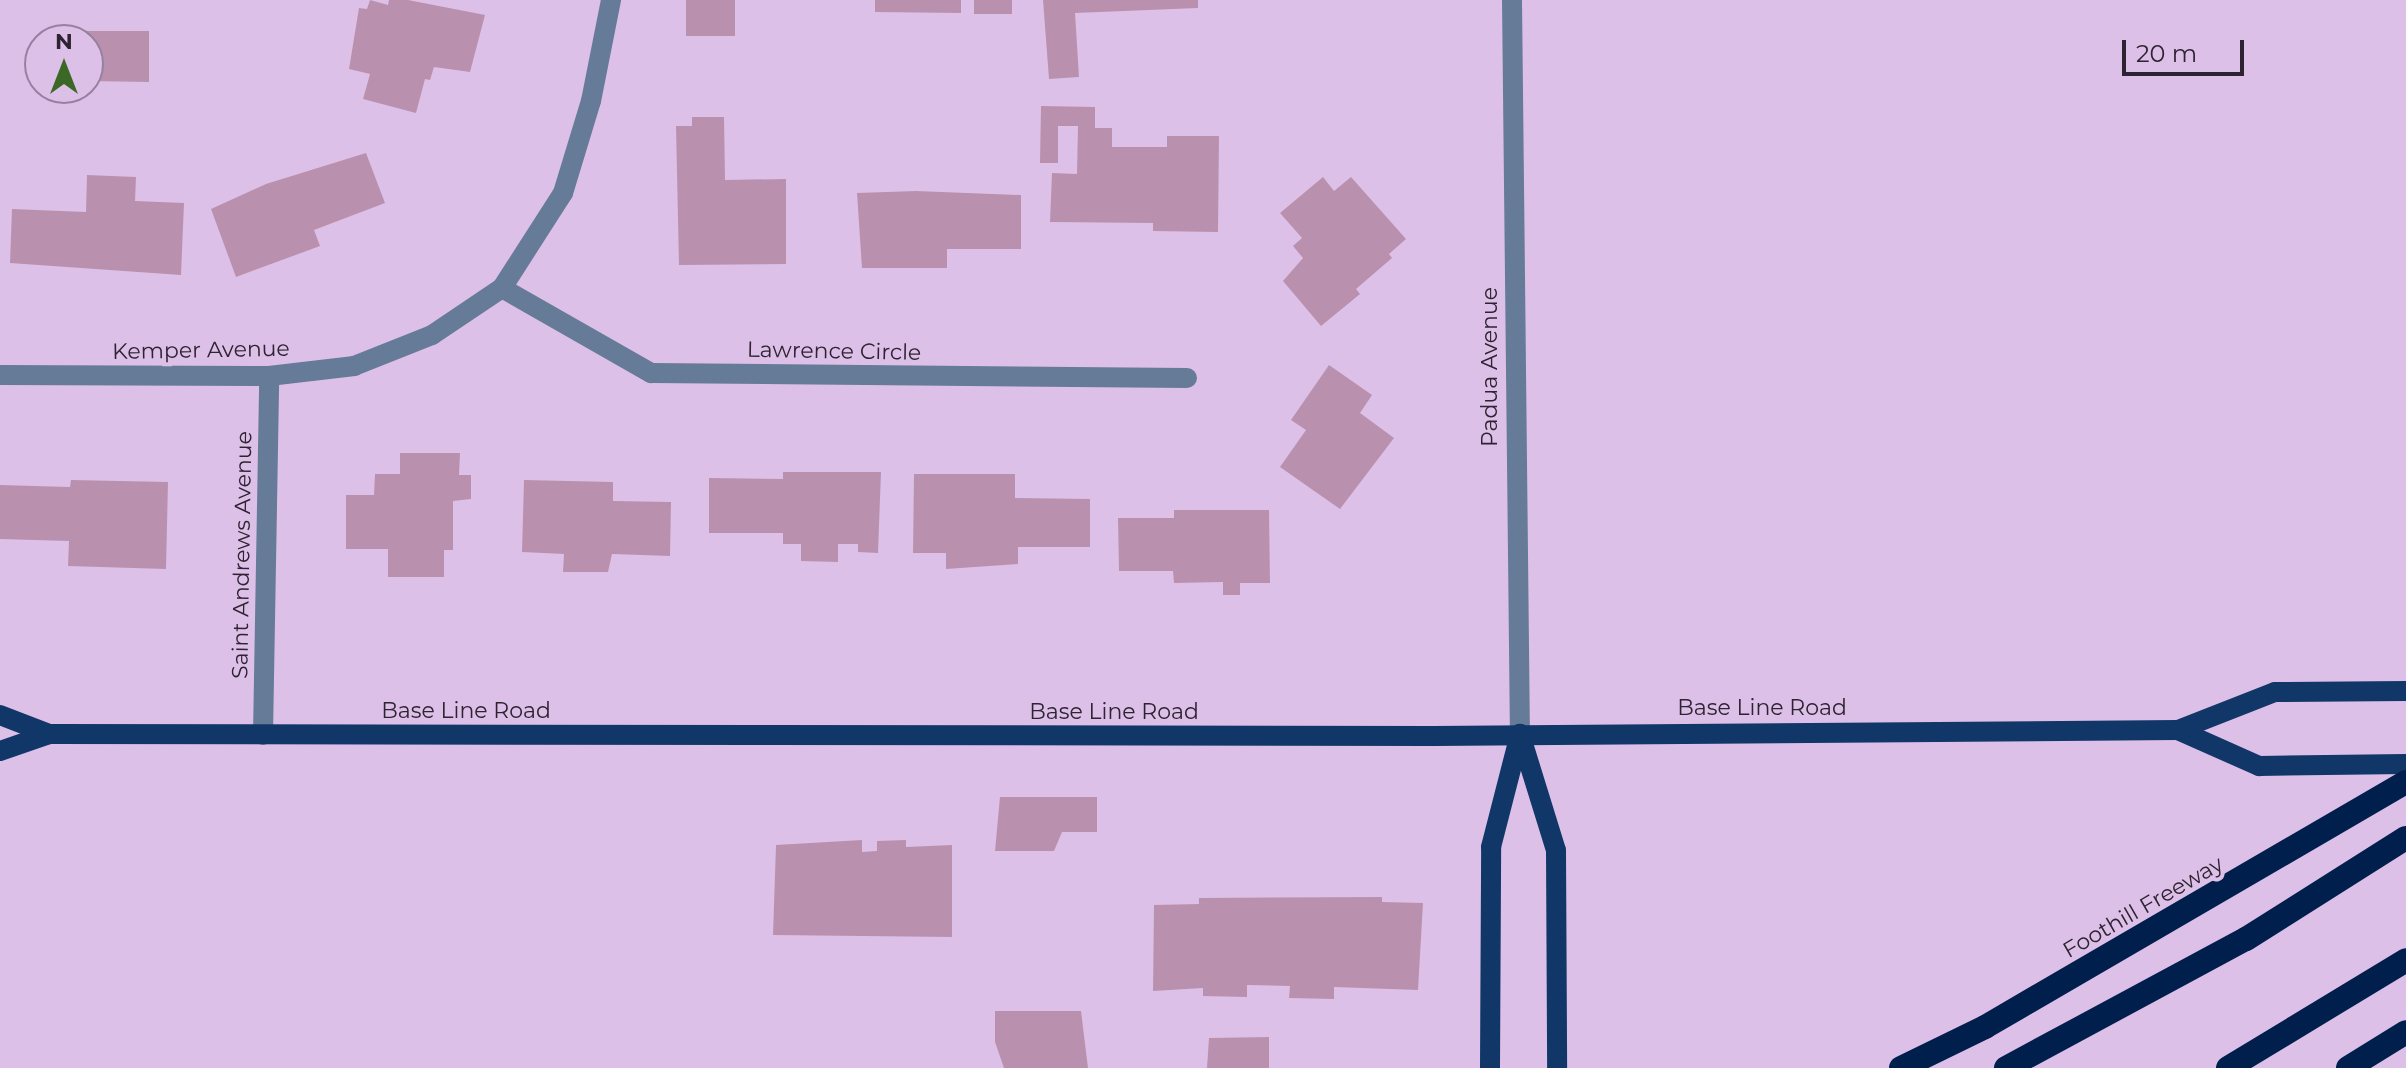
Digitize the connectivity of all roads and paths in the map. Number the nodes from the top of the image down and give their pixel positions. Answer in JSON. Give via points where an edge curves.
{"nodes":[{"id":1,"x":611,"y":0,"type":"edge"},
{"id":2,"x":1512,"y":0,"type":"edge"},
{"id":3,"x":502,"y":288,"type":"junction"},
{"id":4,"x":0,"y":375,"type":"edge"},
{"id":5,"x":269,"y":376,"type":"junction"},
{"id":6,"x":1187,"y":378,"type":"dead end"},
{"id":7,"x":2406,"y":691,"type":"edge"},
{"id":8,"x":0,"y":715,"type":"edge"},
{"id":9,"x":2178,"y":730,"type":"junction"},
{"id":10,"x":49,"y":734,"type":"junction"},
{"id":11,"x":1520,"y":734,"type":"junction"},
{"id":12,"x":263,"y":735,"type":"junction"},
{"id":13,"x":0,"y":751,"type":"edge"},
{"id":14,"x":2406,"y":764,"type":"edge"},
{"id":15,"x":2406,"y":782,"type":"edge"},
{"id":16,"x":2406,"y":838,"type":"edge"},
{"id":17,"x":2406,"y":960,"type":"edge"},
{"id":18,"x":2406,"y":1032,"type":"edge"},
{"id":19,"x":1490,"y":1063,"type":"edge"},
{"id":20,"x":1557,"y":1068,"type":"edge"},
{"id":21,"x":1901,"y":1068,"type":"edge"},
{"id":22,"x":2006,"y":1068,"type":"edge"},
{"id":23,"x":2228,"y":1068,"type":"edge"},
{"id":24,"x":2348,"y":1068,"type":"edge"}],
"edges":[{"from":1,"to":3,"type":"street","name":"Kemper Avenue","via":[[591,101],[563,193]]},
{"from":2,"to":11,"type":"street","name":"Padua Avenue"},
{"from":3,"to":5,"type":"street","name":"Kemper Avenue","via":[[432,335],[354,366]]},
{"from":3,"to":6,"type":"street","name":"Lawrence Circle","via":[[651,373]]},
{"from":4,"to":5,"type":"street","name":"Kemper Avenue"},
{"from":5,"to":12,"type":"street","name":"Saint Andrews Avenue"},
{"from":7,"to":9,"type":"main road","name":"Base Line Road","via":[[2275,692]]},
{"from":8,"to":10,"type":"main road","name":"Base Line Road"},
{"from":9,"to":11,"type":"main road","name":"Base Line Road"},
{"from":9,"to":14,"type":"main road","name":"Base Line Road","via":[[2259,766]]},
{"from":10,"to":12,"type":"main road","name":"Base Line Road"},
{"from":10,"to":13,"type":"main road","name":"Base Line Road"},
{"from":11,"to":12,"type":"main road","name":"Base Line Road"},
{"from":11,"to":19,"type":"main road","via":[[1491,847]]},
{"from":11,"to":20,"type":"main road","via":[[1556,850]]},
{"from":15,"to":21,"type":"highway","name":"Foothill Freeway","via":[[1998,1020]]},
{"from":16,"to":22,"type":"highway","via":[[2246,939]]},
{"from":17,"to":23,"type":"highway"},
{"from":18,"to":24,"type":"highway"}]}
